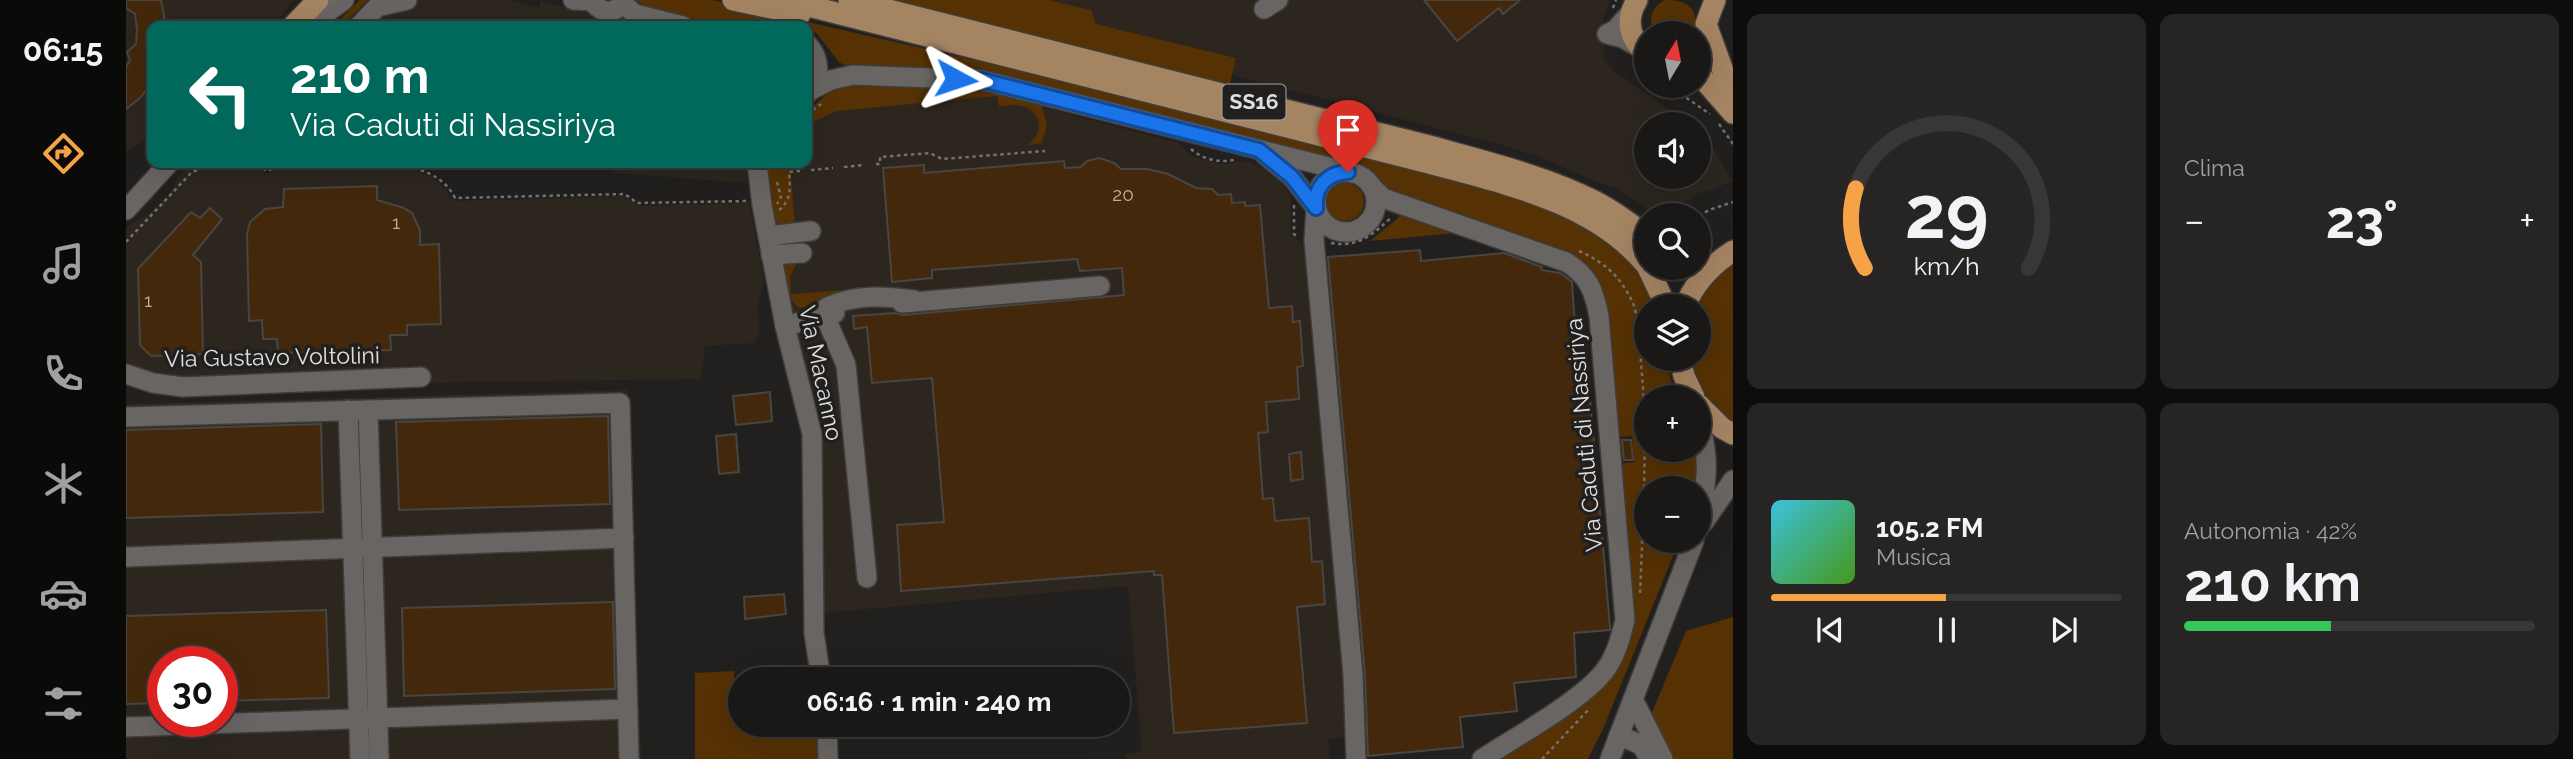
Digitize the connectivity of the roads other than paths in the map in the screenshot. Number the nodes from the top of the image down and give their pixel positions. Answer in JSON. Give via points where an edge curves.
{"nodes":[{"id":1,"x":318,"y":0,"type":"edge"},
{"id":2,"x":334,"y":0,"type":"edge"},
{"id":3,"x":344,"y":0,"type":"edge"},
{"id":4,"x":407,"y":0,"type":"edge"},
{"id":5,"x":586,"y":0,"type":"edge"},
{"id":6,"x":733,"y":0,"type":"edge"},
{"id":7,"x":785,"y":0,"type":"edge"},
{"id":8,"x":849,"y":0,"type":"edge"},
{"id":9,"x":1699,"y":0,"type":"edge"},
{"id":10,"x":1715,"y":0,"type":"edge"},
{"id":11,"x":624,"y":2,"type":"edge"},
{"id":12,"x":1634,"y":4,"type":"edge"},
{"id":13,"x":298,"y":21,"type":"edge"},
{"id":14,"x":314,"y":21,"type":"edge"},
{"id":15,"x":316,"y":21,"type":"edge"},
{"id":16,"x":364,"y":21,"type":"edge"},
{"id":17,"x":663,"y":21,"type":"edge"},
{"id":18,"x":1704,"y":21,"type":"edge"},
{"id":19,"x":1707,"y":21,"type":"edge"},
{"id":20,"x":1634,"y":36,"type":"edge"},
{"id":21,"x":933,"y":37,"type":"junction"},
{"id":22,"x":1712,"y":48,"type":"edge"},
{"id":23,"x":812,"y":51,"type":"edge"},
{"id":24,"x":812,"y":53,"type":"edge"},
{"id":25,"x":1726,"y":68,"type":"edge"},
{"id":26,"x":853,"y":75,"type":"junction"},
{"id":27,"x":1712,"y":89,"type":"edge"},
{"id":28,"x":1733,"y":91,"type":"edge"},
{"id":29,"x":815,"y":93,"type":"edge"},
{"id":30,"x":1733,"y":113,"type":"edge"},
{"id":31,"x":1259,"y":150,"type":"junction"},
{"id":32,"x":165,"y":168,"type":"edge"},
{"id":33,"x":764,"y":168,"type":"edge"},
{"id":34,"x":1353,"y":173,"type":"junction"},
{"id":35,"x":1371,"y":186,"type":"junction"},
{"id":36,"x":126,"y":209,"type":"edge"},
{"id":37,"x":1316,"y":209,"type":"junction"},
{"id":38,"x":1634,"y":227,"type":"edge"},
{"id":39,"x":811,"y":231,"type":"dead end"},
{"id":40,"x":768,"y":236,"type":"junction"},
{"id":41,"x":1733,"y":251,"type":"edge"},
{"id":42,"x":802,"y":253,"type":"dead end"},
{"id":43,"x":1634,"y":253,"type":"edge"},
{"id":44,"x":1711,"y":254,"type":"edge"},
{"id":45,"x":771,"y":256,"type":"junction"},
{"id":46,"x":1100,"y":286,"type":"dead end"},
{"id":47,"x":1691,"y":294,"type":"edge"},
{"id":48,"x":825,"y":316,"type":"junction"},
{"id":49,"x":785,"y":326,"type":"junction"},
{"id":50,"x":126,"y":374,"type":"edge"},
{"id":51,"x":421,"y":377,"type":"dead end"},
{"id":52,"x":358,"y":410,"type":"junction"},
{"id":53,"x":126,"y":416,"type":"edge"},
{"id":54,"x":1711,"y":416,"type":"edge"},
{"id":55,"x":1733,"y":434,"type":"edge"},
{"id":56,"x":1733,"y":480,"type":"edge"},
{"id":57,"x":1711,"y":512,"type":"edge"},
{"id":58,"x":624,"y":538,"type":"junction"},
{"id":59,"x":363,"y":548,"type":"junction"},
{"id":60,"x":1689,"y":553,"type":"edge"},
{"id":61,"x":126,"y":557,"type":"edge"},
{"id":62,"x":867,"y":578,"type":"dead end"},
{"id":63,"x":819,"y":667,"type":"edge"},
{"id":64,"x":1633,"y":699,"type":"junction"},
{"id":65,"x":628,"y":709,"type":"junction"},
{"id":66,"x":368,"y":718,"type":"junction"},
{"id":67,"x":126,"y":727,"type":"edge"},
{"id":68,"x":1619,"y":735,"type":"junction"},
{"id":69,"x":827,"y":737,"type":"edge"},
{"id":70,"x":360,"y":759,"type":"edge"},
{"id":71,"x":379,"y":759,"type":"edge"},
{"id":72,"x":629,"y":759,"type":"edge"},
{"id":73,"x":828,"y":759,"type":"edge"},
{"id":74,"x":1356,"y":759,"type":"edge"},
{"id":75,"x":1482,"y":759,"type":"edge"},
{"id":76,"x":1609,"y":759,"type":"edge"},
{"id":77,"x":1650,"y":759,"type":"edge"},
{"id":78,"x":1663,"y":759,"type":"edge"}],
"edges":[{"from":1,"to":13,"type":"main road"},
{"from":2,"to":14,"type":"street"},
{"from":3,"to":15,"type":"street"},
{"from":4,"to":16,"type":"street","via":[[377,8]]},
{"from":5,"to":11,"type":"street","via":[[609,12]]},
{"from":6,"to":21,"type":"main road"},
{"from":7,"to":21,"type":"main road","number":"SS16"},
{"from":8,"to":38,"type":"main road","number":"SS16","via":[[1477,160],[1594,200]]},
{"from":9,"to":18,"type":"main road"},
{"from":10,"to":19,"type":"main road"},
{"from":11,"to":17,"type":"street","via":[[635,14]]},
{"from":12,"to":20,"type":"main road"},
{"from":21,"to":43,"type":"main road","number":"SS16","via":[[1520,189],[1600,224]]},
{"from":22,"to":25,"type":"main road"},
{"from":23,"to":26,"type":"street","name":"Via Caduti di Nassiriya","via":[[832,67]]},
{"from":24,"to":29,"type":"street","via":[[818,68]]},
{"from":25,"to":28,"type":"main road"},
{"from":26,"to":29,"type":"street","name":"Via Caduti di Nassiriya","via":[[831,80]]},
{"from":26,"to":31,"type":"street","name":"Via Caduti di Nassiriya","via":[[982,80]]},
{"from":27,"to":30,"type":"main road"},
{"from":31,"to":34,"type":"street","name":"Via Caduti di Nassiriya"},
{"from":31,"to":37,"type":"street","name":"Via Caduti di Nassiriya","via":[[1292,177]]},
{"from":32,"to":36,"type":"street"},
{"from":33,"to":40,"type":"street","name":"Via Macanno"},
{"from":34,"to":35,"type":"street","name":"Via Caduti di Nassiriya"},
{"from":34,"to":37,"type":"street","via":[[1337,173],[1324,181]]},
{"from":35,"to":37,"type":"street","name":"Via Caduti di Nassiriya","via":[[1375,212],[1358,230],[1332,230]]},
{"from":35,"to":75,"type":"street","name":"Via Caduti di Nassiriya","via":[[1383,198],[1566,262],[1578,269],[1594,292],[1625,620],[1621,637],[1607,667],[1581,694]]},
{"from":37,"to":74,"type":"street","via":[[1314,240],[1353,675]]},
{"from":39,"to":40,"type":"street"},
{"from":40,"to":45,"type":"street","name":"Via Macanno"},
{"from":41,"to":44,"type":"main road"},
{"from":41,"to":47,"type":"main road","via":[[1706,272]]},
{"from":42,"to":45,"type":"street"},
{"from":45,"to":49,"type":"street","name":"Via Macanno"},
{"from":46,"to":48,"type":"street","via":[[915,300],[884,296],[842,300],[827,307]]},
{"from":48,"to":49,"type":"street"},
{"from":48,"to":62,"type":"street","via":[[846,366]]},
{"from":49,"to":63,"type":"street","name":"Via Macanno","via":[[812,434],[814,633]]},
{"from":50,"to":51,"type":"street","name":"Via Gustavo Voltolini","via":[[183,387]]},
{"from":52,"to":53,"type":"street"},
{"from":52,"to":58,"type":"street","via":[[620,403]]},
{"from":52,"to":59,"type":"street"},
{"from":54,"to":55,"type":"main road"},
{"from":56,"to":57,"type":"street"},
{"from":58,"to":59,"type":"street"},
{"from":58,"to":65,"type":"street"},
{"from":59,"to":61,"type":"street"},
{"from":59,"to":66,"type":"street"},
{"from":60,"to":64,"type":"street"},
{"from":64,"to":68,"type":"street"},
{"from":64,"to":78,"type":"street"},
{"from":65,"to":66,"type":"street"},
{"from":65,"to":72,"type":"street"},
{"from":66,"to":67,"type":"street"},
{"from":66,"to":70,"type":"street"},
{"from":66,"to":71,"type":"street"},
{"from":68,"to":76,"type":"street"},
{"from":68,"to":77,"type":"street","via":[[1641,745]]},
{"from":69,"to":73,"type":"street"}]}
